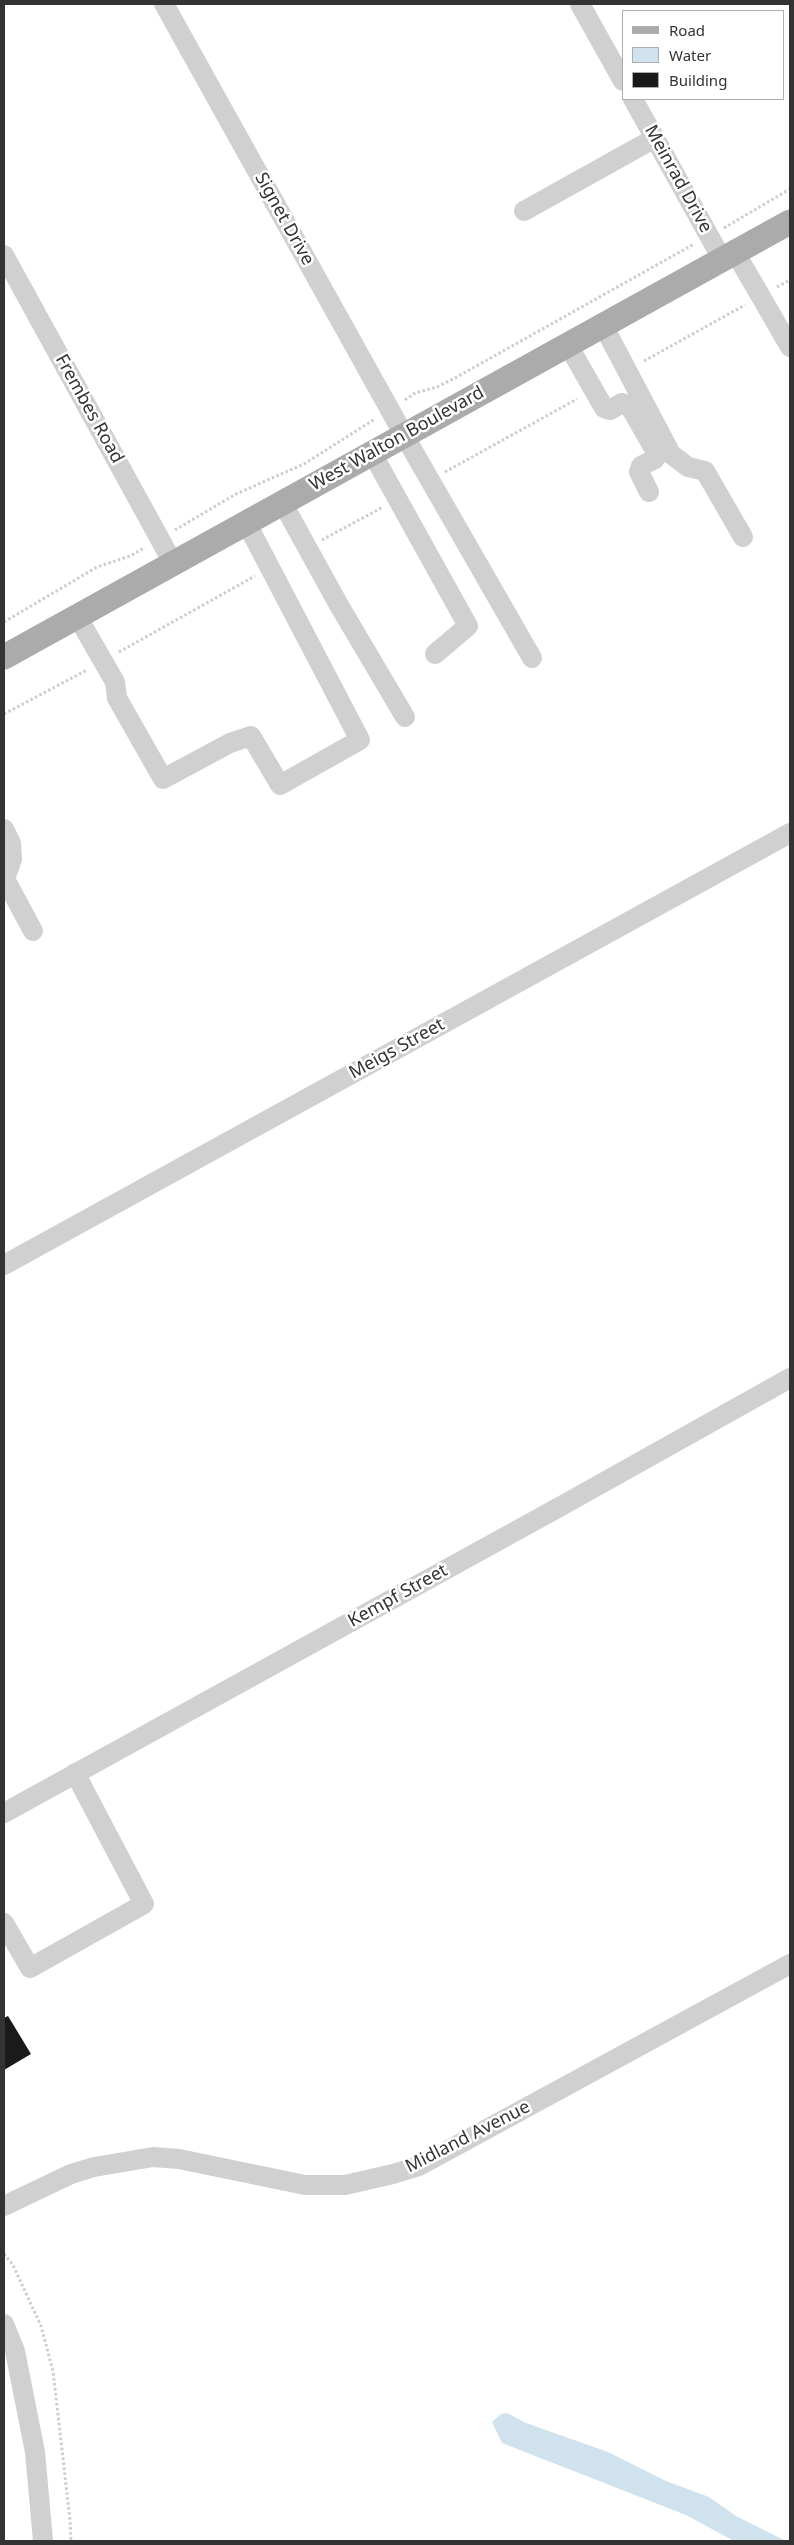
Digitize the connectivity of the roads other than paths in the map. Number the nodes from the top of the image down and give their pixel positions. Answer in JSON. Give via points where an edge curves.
{"nodes":[{"id":1,"x":164,"y":4,"type":"edge"},
{"id":2,"x":580,"y":4,"type":"edge"},
{"id":3,"x":622,"y":79,"type":"edge"},
{"id":4,"x":634,"y":100,"type":"edge"},
{"id":5,"x":654,"y":138,"type":"junction"},
{"id":6,"x":524,"y":211,"type":"dead end"},
{"id":7,"x":790,"y":222,"type":"edge"},
{"id":8,"x":4,"y":255,"type":"edge"},
{"id":9,"x":729,"y":256,"type":"junction"},
{"id":10,"x":783,"y":318,"type":"edge"},
{"id":11,"x":603,"y":325,"type":"junction"},
{"id":12,"x":568,"y":345,"type":"junction"},
{"id":13,"x":790,"y":347,"type":"edge"},
{"id":14,"x":404,"y":435,"type":"junction"},
{"id":15,"x":372,"y":453,"type":"junction"},
{"id":16,"x":649,"y":492,"type":"dead end"},
{"id":17,"x":282,"y":502,"type":"junction"},
{"id":18,"x":246,"y":522,"type":"junction"},
{"id":19,"x":743,"y":537,"type":"dead end"},
{"id":20,"x":173,"y":563,"type":"junction"},
{"id":21,"x":77,"y":616,"type":"junction"},
{"id":22,"x":435,"y":654,"type":"dead end"},
{"id":23,"x":4,"y":657,"type":"edge"},
{"id":24,"x":532,"y":658,"type":"dead end"},
{"id":25,"x":405,"y":716,"type":"dead end"},
{"id":26,"x":4,"y":829,"type":"edge"},
{"id":27,"x":790,"y":833,"type":"edge"},
{"id":28,"x":33,"y":930,"type":"dead end"},
{"id":29,"x":4,"y":1265,"type":"edge"},
{"id":30,"x":790,"y":1378,"type":"edge"},
{"id":31,"x":75,"y":1773,"type":"junction"},
{"id":32,"x":4,"y":1812,"type":"edge"},
{"id":33,"x":4,"y":1923,"type":"edge"},
{"id":34,"x":790,"y":1964,"type":"edge"},
{"id":35,"x":4,"y":2206,"type":"edge"},
{"id":36,"x":4,"y":2324,"type":"edge"},
{"id":37,"x":43,"y":2541,"type":"edge"}],
"edges":[{"from":1,"to":14,"type":"street","name":"Signet Drive"},
{"from":2,"to":3,"type":"street"},
{"from":4,"to":5,"type":"street","name":"Meinrad Drive"},
{"from":5,"to":6,"type":"street"},
{"from":5,"to":9,"type":"street","name":"Meinrad Drive"},
{"from":7,"to":9,"type":"main road","name":"West Walton Boulevard"},
{"from":8,"to":20,"type":"street","name":"Frembes Road"},
{"from":9,"to":10,"type":"street","name":"Meinrad Drive"},
{"from":9,"to":11,"type":"main road","name":"West Walton Boulevard"},
{"from":10,"to":13,"type":"street","name":"Meinrad Drive"},
{"from":11,"to":12,"type":"main road","name":"West Walton Boulevard"},
{"from":11,"to":19,"type":"street","via":[[671,454],[688,467],[705,471]]},
{"from":12,"to":14,"type":"main road","name":"West Walton Boulevard"},
{"from":12,"to":16,"type":"street","via":[[604,408],[610,410],[622,403],[629,405],[657,454],[656,458],[641,466],[639,472]]},
{"from":14,"to":15,"type":"main road","name":"West Walton Boulevard"},
{"from":14,"to":24,"type":"street","name":"Signet Drive"},
{"from":15,"to":17,"type":"main road","name":"West Walton Boulevard"},
{"from":15,"to":22,"type":"street","via":[[468,626]]},
{"from":17,"to":18,"type":"main road","name":"West Walton Boulevard"},
{"from":17,"to":25,"type":"street"},
{"from":18,"to":20,"type":"main road","name":"West Walton Boulevard"},
{"from":18,"to":21,"type":"street","via":[[360,740],[280,786],[251,736],[230,743],[164,780],[117,698],[115,682]]},
{"from":20,"to":21,"type":"main road","name":"West Walton Boulevard"},
{"from":21,"to":23,"type":"main road","name":"West Walton Boulevard"},
{"from":26,"to":28,"type":"street","via":[[12,859],[5,879]]},
{"from":27,"to":29,"type":"street","name":"Meigs Street"},
{"from":30,"to":31,"type":"street","name":"Kempf Street"},
{"from":31,"to":32,"type":"street","name":"Kempf Street"},
{"from":31,"to":33,"type":"street","via":[[144,1904],[30,1968]]},
{"from":34,"to":35,"type":"street","name":"Midland Avenue","via":[[419,2166],[345,2185],[305,2185],[179,2159],[153,2157],[71,2174]]},
{"from":36,"to":37,"type":"street","via":[[15,2351],[35,2452]]}]}
